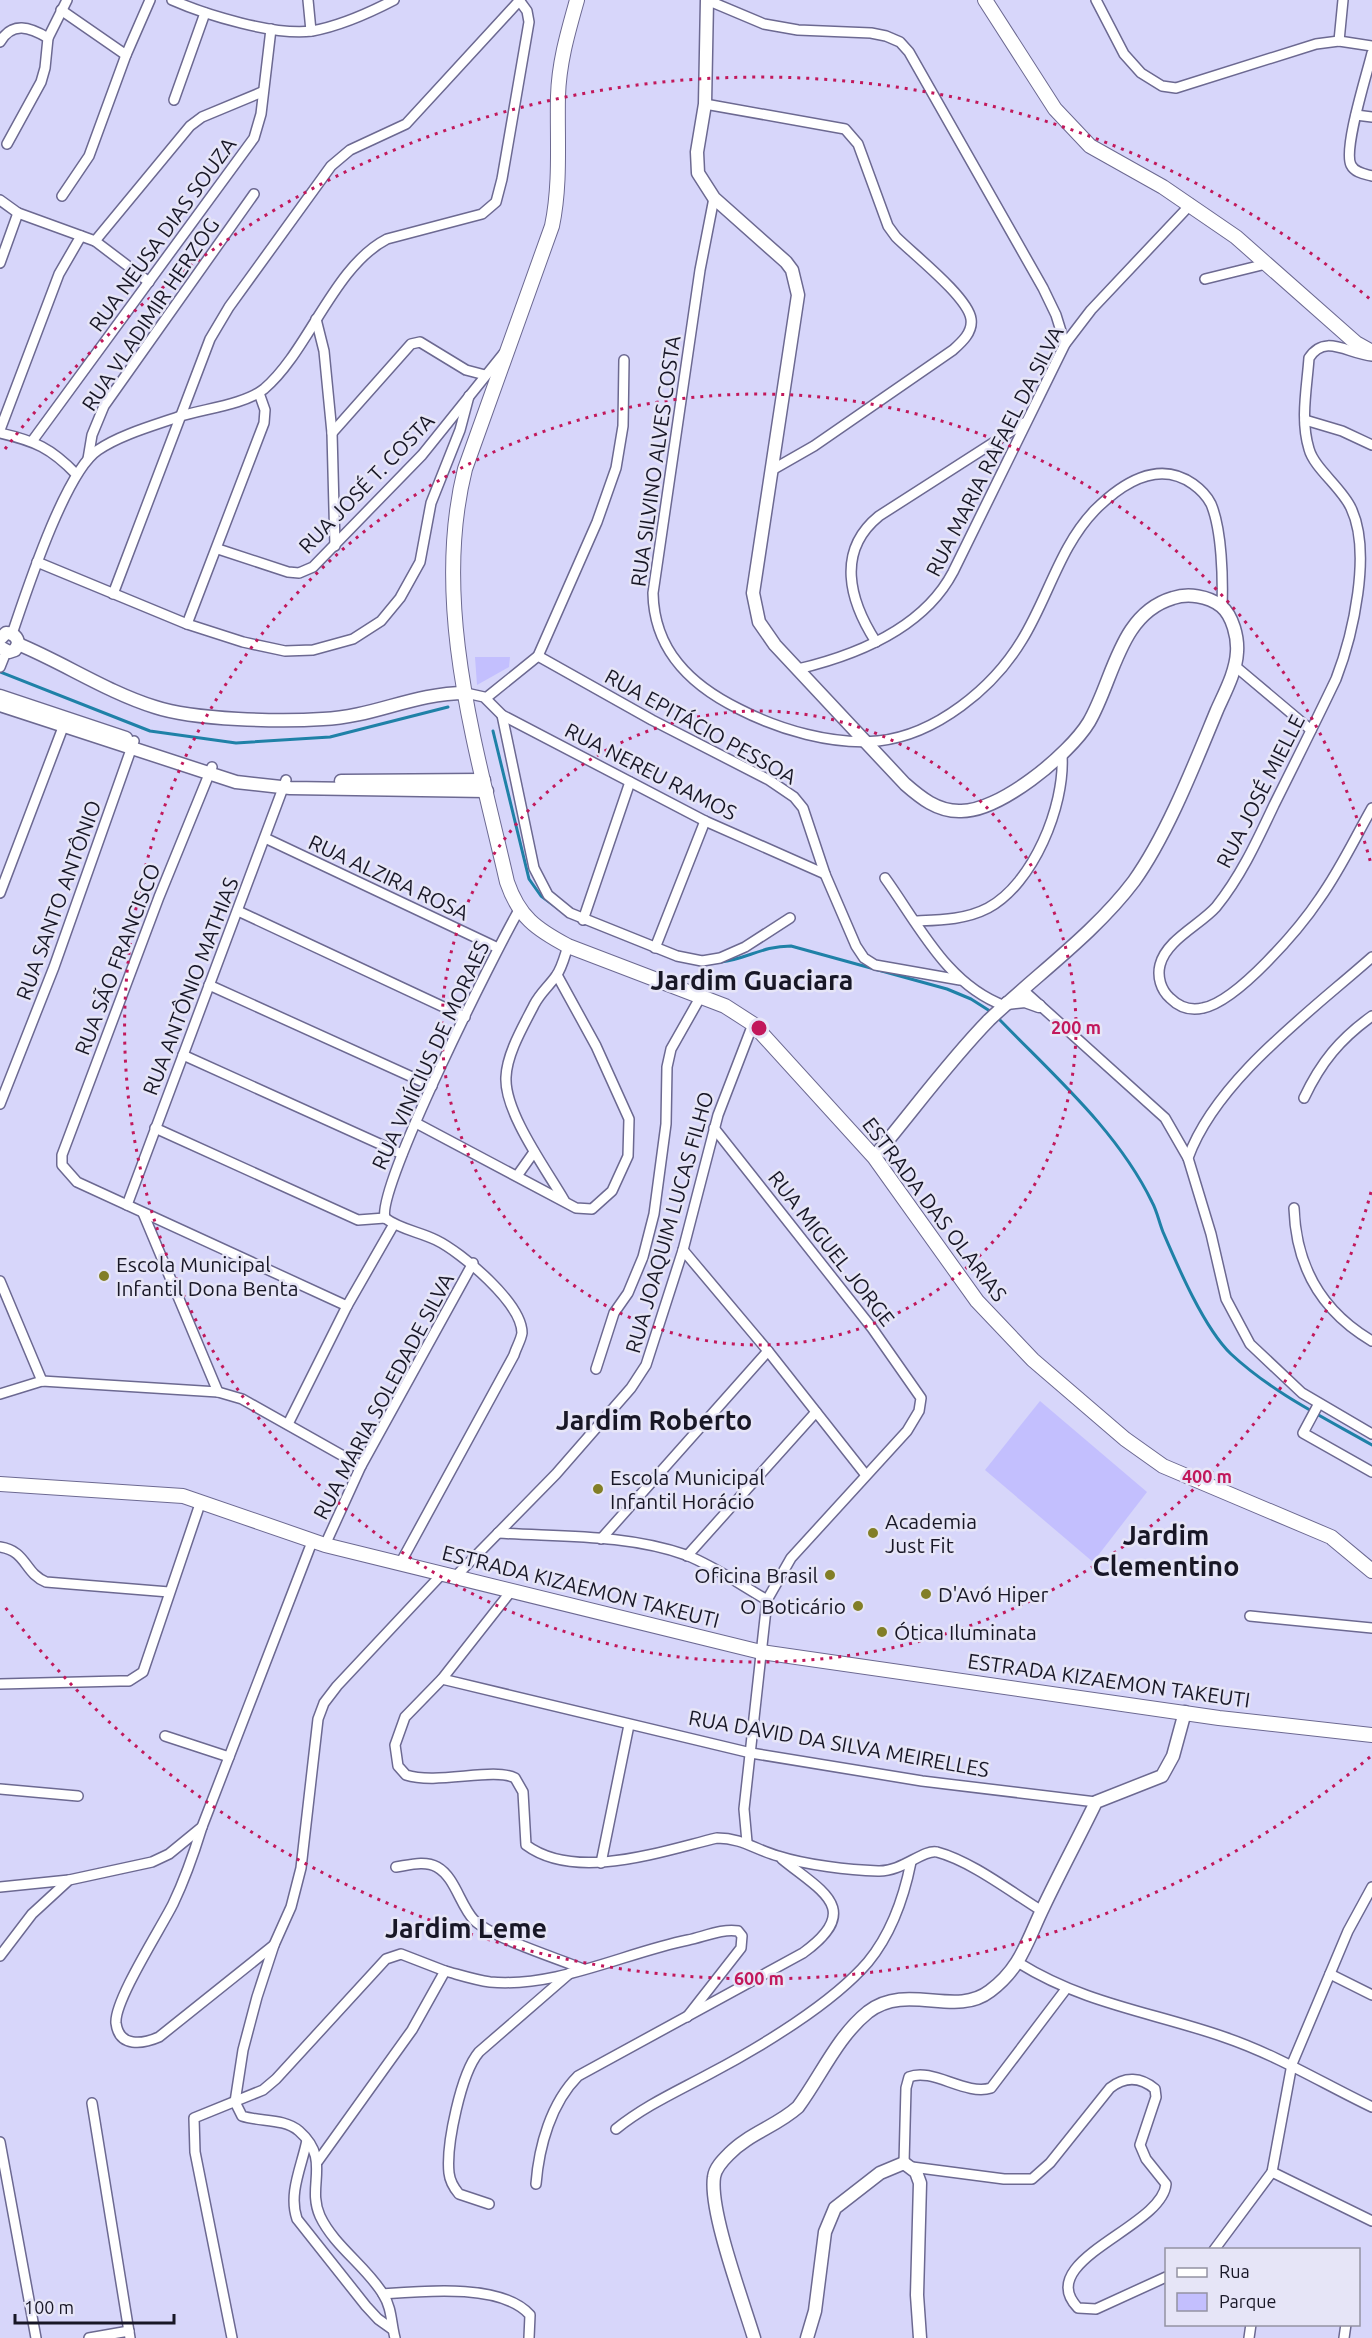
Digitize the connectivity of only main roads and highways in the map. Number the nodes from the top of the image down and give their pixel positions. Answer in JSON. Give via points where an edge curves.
{"nodes":[{"id":1,"x":577,"y":0,"type":"edge"},
{"id":2,"x":985,"y":0,"type":"edge"},
{"id":3,"x":1372,"y":354,"type":"edge"},
{"id":4,"x":0,"y":1484,"type":"edge"},
{"id":5,"x":1372,"y":1571,"type":"edge"},
{"id":6,"x":1372,"y":1735,"type":"edge"}],
"edges":[{"from":1,"to":5,"type":"main road","name":"ESTRADA DAS OLARIAS","via":[[563,48],[558,94],[556,205],[546,249],[465,469],[454,568],[466,693],[507,882],[519,910],[539,929],[568,946],[725,1006],[753,1024],[874,1157],[992,1318],[1033,1360],[1125,1439],[1173,1471],[1331,1538]]},
{"from":2,"to":3,"type":"main road","via":[[1050,102],[1090,146],[1191,204],[1236,237]]},
{"from":4,"to":6,"type":"main road","name":"ESTRADA KIZAEMON TAKEUTI","via":[[155,1492],[201,1501],[318,1544],[761,1652]]}]}
